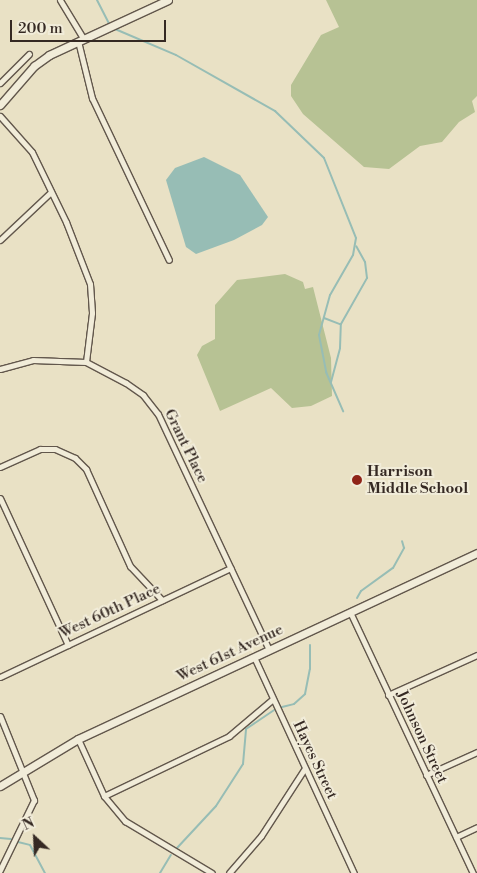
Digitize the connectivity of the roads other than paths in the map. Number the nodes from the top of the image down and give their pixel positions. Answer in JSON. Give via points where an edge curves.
{"nodes":[{"id":1,"x":60,"y":0,"type":"edge"},
{"id":2,"x":168,"y":0,"type":"edge"},
{"id":3,"x":80,"y":40,"type":"junction"},
{"id":4,"x":29,"y":54,"type":"dead end"},
{"id":5,"x":0,"y":83,"type":"edge"},
{"id":6,"x":0,"y":105,"type":"edge"},
{"id":7,"x":0,"y":116,"type":"edge"},
{"id":8,"x":51,"y":192,"type":"junction"},
{"id":9,"x":0,"y":240,"type":"edge"},
{"id":10,"x":168,"y":260,"type":"dead end"},
{"id":11,"x":86,"y":362,"type":"junction"},
{"id":12,"x":0,"y":369,"type":"edge"},
{"id":13,"x":0,"y":467,"type":"edge"},
{"id":14,"x":0,"y":498,"type":"edge"},
{"id":15,"x":477,"y":553,"type":"edge"},
{"id":16,"x":230,"y":568,"type":"junction"},
{"id":17,"x":162,"y":600,"type":"junction"},
{"id":18,"x":350,"y":612,"type":"junction"},
{"id":19,"x":68,"y":644,"type":"junction"},
{"id":20,"x":270,"y":650,"type":"junction"},
{"id":21,"x":477,"y":655,"type":"edge"},
{"id":22,"x":254,"y":657,"type":"junction"},
{"id":23,"x":0,"y":677,"type":"edge"},
{"id":24,"x":388,"y":695,"type":"junction"},
{"id":25,"x":273,"y":699,"type":"junction"},
{"id":26,"x":0,"y":716,"type":"edge"},
{"id":27,"x":78,"y":739,"type":"junction"},
{"id":28,"x":477,"y":752,"type":"edge"},
{"id":29,"x":305,"y":768,"type":"junction"},
{"id":30,"x":25,"y":773,"type":"junction"},
{"id":31,"x":426,"y":775,"type":"junction"},
{"id":32,"x":0,"y":786,"type":"edge"},
{"id":33,"x":104,"y":796,"type":"junction"},
{"id":34,"x":477,"y":827,"type":"edge"},
{"id":35,"x":456,"y":837,"type":"junction"},
{"id":36,"x":0,"y":870,"type":"edge"},
{"id":37,"x":212,"y":873,"type":"edge"},
{"id":38,"x":229,"y":873,"type":"edge"},
{"id":39,"x":354,"y":873,"type":"edge"},
{"id":40,"x":473,"y":873,"type":"edge"}],
"edges":[{"from":1,"to":3,"type":"street"},
{"from":2,"to":3,"type":"main road"},
{"from":3,"to":6,"type":"main road","via":[[34,66]]},
{"from":3,"to":10,"type":"street","via":[[92,98]]},
{"from":4,"to":5,"type":"street"},
{"from":7,"to":8,"type":"street","via":[[32,152]]},
{"from":8,"to":9,"type":"street"},
{"from":8,"to":11,"type":"street","via":[[90,284],[92,313]]},
{"from":11,"to":12,"type":"street","via":[[32,360]]},
{"from":11,"to":16,"type":"street","name":"Grant Place","via":[[143,395],[158,414]]},
{"from":13,"to":17,"type":"street","via":[[40,449],[64,452],[86,468],[130,566]]},
{"from":14,"to":19,"type":"street"},
{"from":15,"to":18,"type":"main road","name":"West 61st Avenue"},
{"from":16,"to":17,"type":"street","name":"West 60th Place"},
{"from":16,"to":20,"type":"street","name":"Grant Place"},
{"from":17,"to":19,"type":"street","name":"West 60th Place"},
{"from":18,"to":20,"type":"main road","name":"West 61st Avenue"},
{"from":18,"to":24,"type":"street","name":"Johnson Street"},
{"from":19,"to":23,"type":"street","name":"West 60th Place"},
{"from":20,"to":22,"type":"main road","name":"West 61st Avenue"},
{"from":21,"to":24,"type":"street"},
{"from":22,"to":25,"type":"street","name":"Hayes Street"},
{"from":22,"to":27,"type":"main road","name":"West 61st Avenue"},
{"from":24,"to":31,"type":"street","name":"Johnson Street"},
{"from":25,"to":29,"type":"street","name":"Hayes Street"},
{"from":25,"to":33,"type":"street","via":[[230,736]]},
{"from":26,"to":30,"type":"street"},
{"from":27,"to":30,"type":"main road","name":"West 61st Avenue"},
{"from":27,"to":33,"type":"street"},
{"from":28,"to":31,"type":"street"},
{"from":29,"to":38,"type":"street","via":[[261,836]]},
{"from":29,"to":39,"type":"street","name":"Hayes Street"},
{"from":30,"to":32,"type":"main road","name":"West 61st Avenue"},
{"from":30,"to":36,"type":"street","via":[[34,800]]},
{"from":31,"to":35,"type":"street","name":"Johnson Street"},
{"from":33,"to":37,"type":"street","via":[[125,821]]},
{"from":34,"to":35,"type":"street"},
{"from":35,"to":40,"type":"street","name":"Johnson Street"}]}
